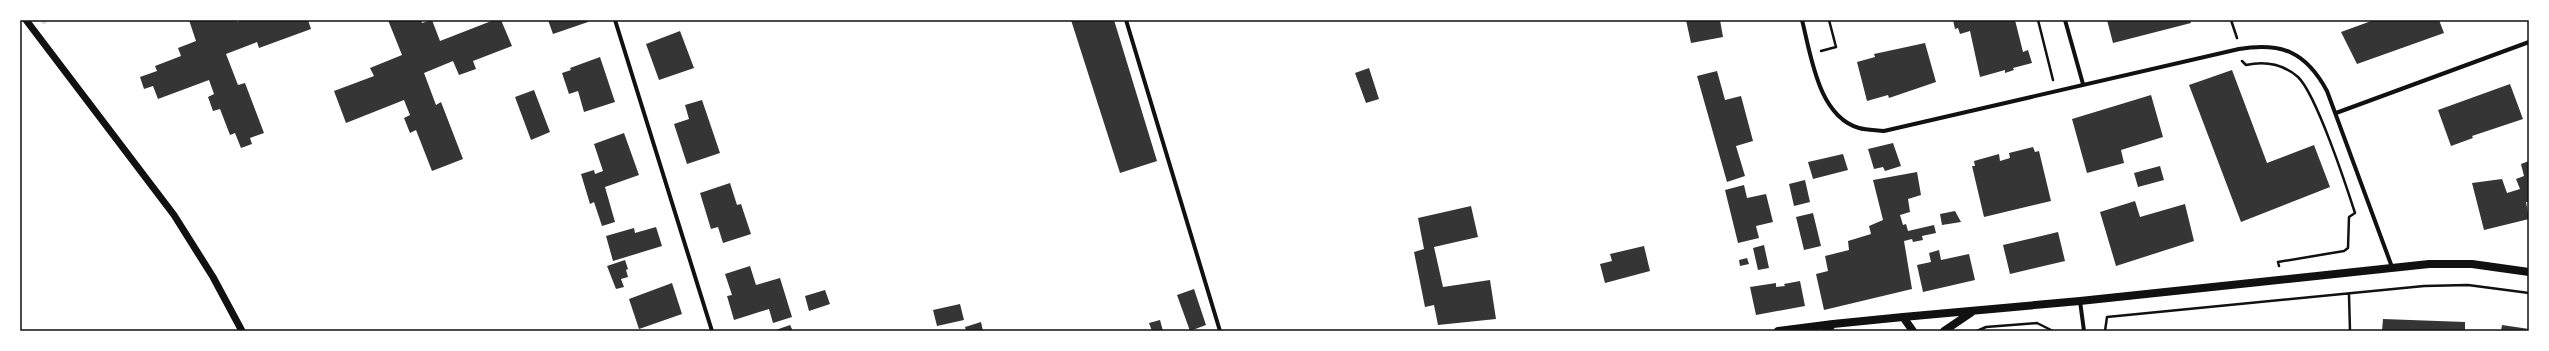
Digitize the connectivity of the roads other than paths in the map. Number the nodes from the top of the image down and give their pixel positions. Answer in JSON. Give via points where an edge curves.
{"nodes":[{"id":1,"x":26,"y":20,"type":"edge"},
{"id":2,"x":615,"y":20,"type":"edge"},
{"id":3,"x":1126,"y":20,"type":"edge"},
{"id":4,"x":1802,"y":20,"type":"edge"},
{"id":5,"x":2065,"y":20,"type":"edge"},
{"id":6,"x":2529,"y":42,"type":"edge"},
{"id":7,"x":2083,"y":84,"type":"junction"},
{"id":8,"x":2336,"y":113,"type":"junction"},
{"id":9,"x":2392,"y":267,"type":"junction"},
{"id":10,"x":2529,"y":272,"type":"edge"},
{"id":11,"x":2080,"y":302,"type":"junction"},
{"id":12,"x":1972,"y":312,"type":"junction"},
{"id":13,"x":1903,"y":317,"type":"junction"},
{"id":14,"x":1833,"y":324,"type":"junction"},
{"id":15,"x":242,"y":331,"type":"edge"},
{"id":16,"x":712,"y":331,"type":"edge"},
{"id":17,"x":1220,"y":331,"type":"edge"},
{"id":18,"x":1778,"y":331,"type":"edge"},
{"id":19,"x":1826,"y":331,"type":"edge"},
{"id":20,"x":1913,"y":331,"type":"edge"},
{"id":21,"x":1944,"y":331,"type":"edge"},
{"id":22,"x":2084,"y":331,"type":"edge"}],
"edges":[{"from":1,"to":15,"type":"street","via":[[174,215],[213,277]]},
{"from":2,"to":16,"type":"street"},
{"from":3,"to":17,"type":"street"},
{"from":4,"to":7,"type":"street","via":[[1823,93],[1832,111],[1858,128],[1884,131]]},
{"from":5,"to":7,"type":"street"},
{"from":6,"to":8,"type":"street"},
{"from":7,"to":8,"type":"street","via":[[2225,51],[2265,46],[2289,51],[2311,66],[2327,91]]},
{"from":8,"to":9,"type":"street"},
{"from":9,"to":10,"type":"main road","via":[[2472,264]]},
{"from":9,"to":11,"type":"main road"},
{"from":11,"to":12,"type":"main road"},
{"from":11,"to":22,"type":"street"},
{"from":12,"to":13,"type":"main road"},
{"from":12,"to":21,"type":"main road"},
{"from":13,"to":14,"type":"main road"},
{"from":13,"to":20,"type":"main road"},
{"from":14,"to":18,"type":"main road"},
{"from":14,"to":19,"type":"main road"}]}
